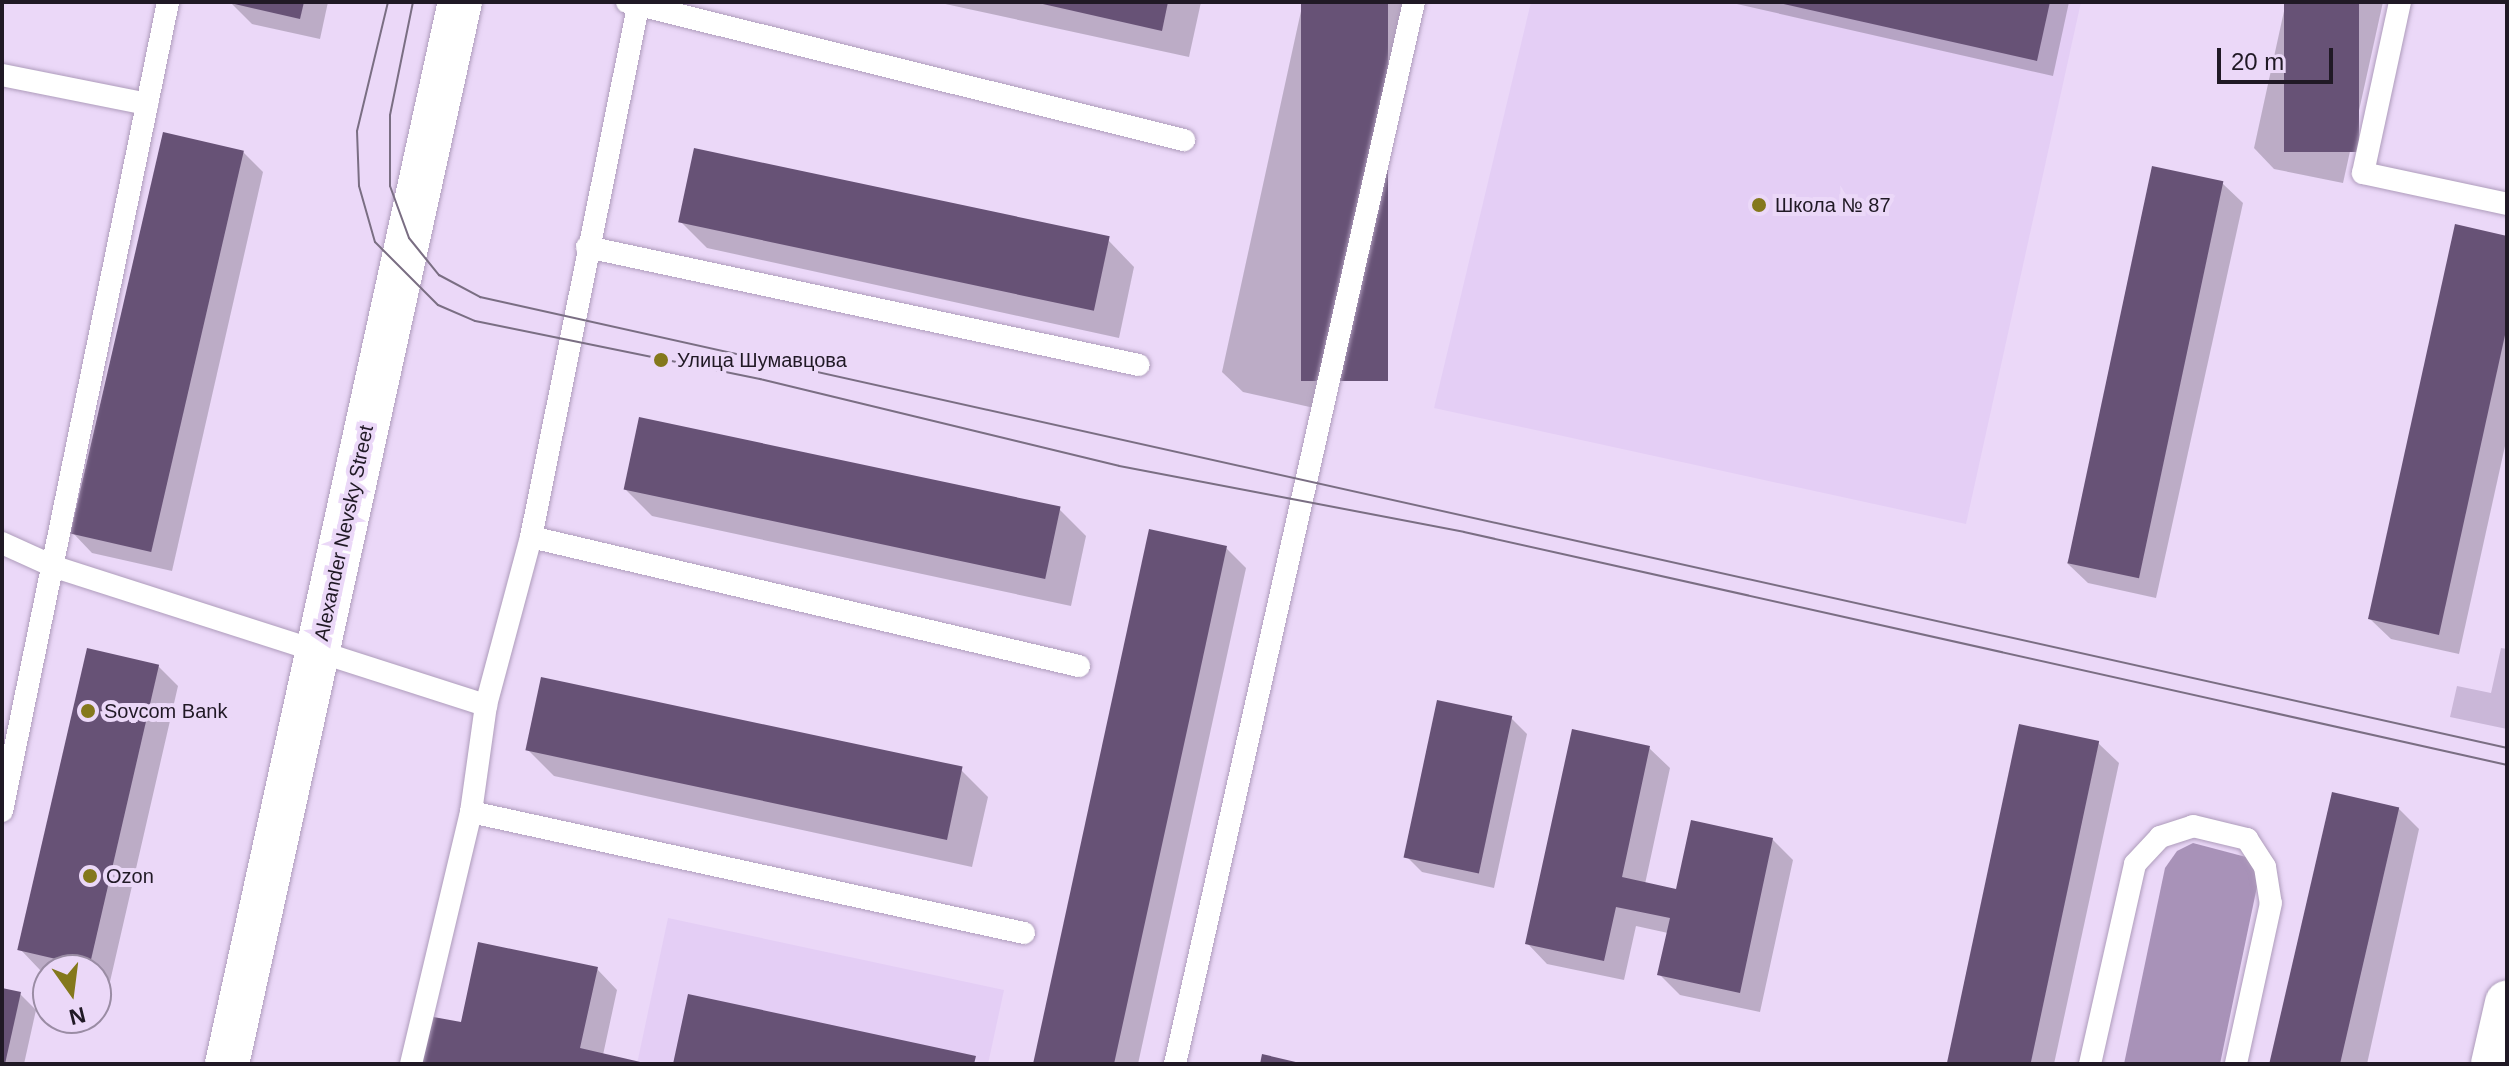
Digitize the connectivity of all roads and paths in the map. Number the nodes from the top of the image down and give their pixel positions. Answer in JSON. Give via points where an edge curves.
{"nodes":[{"id":1,"x":168,"y":2,"type":"edge"},
{"id":2,"x":460,"y":2,"type":"edge"},
{"id":3,"x":1414,"y":2,"type":"edge"},
{"id":4,"x":2400,"y":2,"type":"edge"},
{"id":5,"x":635,"y":3,"type":"edge"},
{"id":6,"x":2,"y":75,"type":"edge"},
{"id":7,"x":147,"y":104,"type":"junction"},
{"id":8,"x":1184,"y":140,"type":"dead end"},
{"id":9,"x":2507,"y":204,"type":"edge"},
{"id":10,"x":587,"y":247,"type":"junction"},
{"id":11,"x":1139,"y":365,"type":"dead end"},
{"id":12,"x":531,"y":537,"type":"junction"},
{"id":13,"x":2,"y":543,"type":"edge"},
{"id":14,"x":55,"y":567,"type":"junction"},
{"id":15,"x":318,"y":655,"type":"junction"},
{"id":16,"x":1079,"y":666,"type":"dead end"},
{"id":17,"x":486,"y":705,"type":"junction"},
{"id":18,"x":2,"y":811,"type":"edge"},
{"id":19,"x":471,"y":812,"type":"junction"},
{"id":20,"x":1024,"y":933,"type":"dead end"},
{"id":21,"x":2507,"y":1003,"type":"edge"},
{"id":22,"x":227,"y":1064,"type":"edge"},
{"id":23,"x":411,"y":1064,"type":"edge"},
{"id":24,"x":1175,"y":1064,"type":"edge"},
{"id":25,"x":2090,"y":1064,"type":"edge"},
{"id":26,"x":2236,"y":1064,"type":"edge"},
{"id":27,"x":2493,"y":1064,"type":"edge"}],
"edges":[{"from":1,"to":7,"type":"lane"},
{"from":2,"to":15,"type":"main road","name":"Alexander Nevsky Street"},
{"from":3,"to":24,"type":"lane"},
{"from":4,"to":9,"type":"lane","via":[[2363,173]]},
{"from":5,"to":8,"type":"lane"},
{"from":5,"to":10,"type":"lane"},
{"from":6,"to":7,"type":"lane"},
{"from":7,"to":14,"type":"lane"},
{"from":10,"to":11,"type":"lane"},
{"from":10,"to":12,"type":"lane"},
{"from":12,"to":16,"type":"lane"},
{"from":12,"to":17,"type":"lane"},
{"from":13,"to":14,"type":"lane"},
{"from":14,"to":15,"type":"lane"},
{"from":14,"to":18,"type":"lane"},
{"from":15,"to":17,"type":"lane"},
{"from":15,"to":22,"type":"main road","name":"Alexander Nevsky Street"},
{"from":17,"to":19,"type":"lane"},
{"from":19,"to":20,"type":"lane"},
{"from":19,"to":23,"type":"lane"},
{"from":21,"to":27,"type":"main road"},
{"from":25,"to":26,"type":"lane","via":[[2135,864],[2160,837],[2193,826],[2247,839],[2265,867],[2271,903]]}]}
